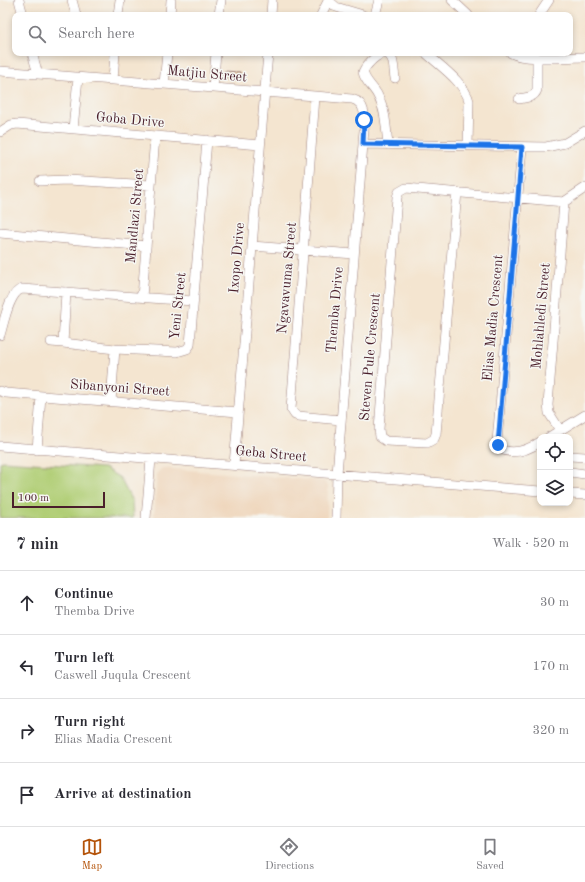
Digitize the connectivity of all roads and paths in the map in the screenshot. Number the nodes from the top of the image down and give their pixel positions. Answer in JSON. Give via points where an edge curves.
{"nodes":[{"id":1,"x":19,"y":0,"type":"edge"},
{"id":2,"x":72,"y":0,"type":"edge"},
{"id":3,"x":120,"y":0,"type":"edge"},
{"id":4,"x":171,"y":0,"type":"edge"},
{"id":5,"x":220,"y":0,"type":"edge"},
{"id":6,"x":272,"y":0,"type":"edge"},
{"id":7,"x":328,"y":0,"type":"edge"},
{"id":8,"x":379,"y":0,"type":"edge"},
{"id":9,"x":452,"y":0,"type":"edge"},
{"id":10,"x":549,"y":0,"type":"edge"},
{"id":11,"x":22,"y":12,"type":"edge"},
{"id":12,"x":75,"y":12,"type":"edge"},
{"id":13,"x":118,"y":12,"type":"edge"},
{"id":14,"x":170,"y":12,"type":"edge"},
{"id":15,"x":219,"y":12,"type":"edge"},
{"id":16,"x":271,"y":12,"type":"edge"},
{"id":17,"x":322,"y":12,"type":"edge"},
{"id":18,"x":353,"y":12,"type":"edge"},
{"id":19,"x":376,"y":12,"type":"edge"},
{"id":20,"x":465,"y":12,"type":"edge"},
{"id":21,"x":541,"y":12,"type":"edge"},
{"id":22,"x":33,"y":56,"type":"edge"},
{"id":23,"x":115,"y":56,"type":"edge"},
{"id":24,"x":167,"y":56,"type":"edge"},
{"id":25,"x":216,"y":56,"type":"edge"},
{"id":26,"x":268,"y":56,"type":"edge"},
{"id":27,"x":377,"y":56,"type":"edge"},
{"id":28,"x":388,"y":56,"type":"edge"},
{"id":29,"x":429,"y":56,"type":"edge"},
{"id":30,"x":518,"y":56,"type":"edge"},
{"id":31,"x":537,"y":57,"type":"junction"},
{"id":32,"x":585,"y":57,"type":"edge"},
{"id":33,"x":0,"y":71,"type":"edge"},
{"id":34,"x":38,"y":74,"type":"junction"},
{"id":35,"x":78,"y":78,"type":"junction"},
{"id":36,"x":395,"y":78,"type":"dead end"},
{"id":37,"x":113,"y":80,"type":"junction"},
{"id":38,"x":164,"y":84,"type":"junction"},
{"id":39,"x":213,"y":88,"type":"junction"},
{"id":40,"x":265,"y":93,"type":"junction"},
{"id":41,"x":315,"y":97,"type":"junction"},
{"id":42,"x":519,"y":99,"type":"dead end"},
{"id":43,"x":362,"y":105,"type":"joint"},
{"id":44,"x":73,"y":129,"type":"junction"},
{"id":45,"x":585,"y":131,"type":"edge"},
{"id":46,"x":0,"y":132,"type":"edge"},
{"id":47,"x":155,"y":137,"type":"junction"},
{"id":48,"x":207,"y":140,"type":"junction"},
{"id":49,"x":363,"y":144,"type":"junction"},
{"id":50,"x":260,"y":145,"type":"junction"},
{"id":51,"x":388,"y":145,"type":"junction"},
{"id":52,"x":468,"y":145,"type":"junction"},
{"id":53,"x":522,"y":147,"type":"junction"},
{"id":54,"x":40,"y":181,"type":"dead end"},
{"id":55,"x":151,"y":185,"type":"junction"},
{"id":56,"x":585,"y":188,"type":"edge"},
{"id":57,"x":457,"y":192,"type":"junction"},
{"id":58,"x":517,"y":198,"type":"junction"},
{"id":59,"x":564,"y":202,"type":"junction"},
{"id":60,"x":0,"y":233,"type":"edge"},
{"id":61,"x":146,"y":246,"type":"junction"},
{"id":62,"x":252,"y":246,"type":"junction"},
{"id":63,"x":303,"y":249,"type":"junction"},
{"id":64,"x":354,"y":254,"type":"junction"},
{"id":65,"x":66,"y":292,"type":"junction"},
{"id":66,"x":142,"y":297,"type":"junction"},
{"id":67,"x":193,"y":301,"type":"junction"},
{"id":68,"x":0,"y":335,"type":"edge"},
{"id":69,"x":51,"y":342,"type":"dead end"},
{"id":70,"x":63,"y":343,"type":"junction"},
{"id":71,"x":115,"y":349,"type":"junction"},
{"id":72,"x":0,"y":391,"type":"edge"},
{"id":73,"x":41,"y":396,"type":"junction"},
{"id":74,"x":111,"y":401,"type":"junction"},
{"id":75,"x":238,"y":412,"type":"junction"},
{"id":76,"x":585,"y":415,"type":"edge"},
{"id":77,"x":341,"y":420,"type":"junction"},
{"id":78,"x":560,"y":430,"type":"junction"},
{"id":79,"x":554,"y":434,"type":"edge"},
{"id":80,"x":537,"y":444,"type":"edge"},
{"id":81,"x":0,"y":446,"type":"edge"},
{"id":82,"x":37,"y":450,"type":"junction"},
{"id":83,"x":573,"y":456,"type":"edge"},
{"id":84,"x":585,"y":457,"type":"edge"},
{"id":85,"x":151,"y":459,"type":"junction"},
{"id":86,"x":234,"y":465,"type":"junction"},
{"id":87,"x":573,"y":472,"type":"edge"},
{"id":88,"x":337,"y":474,"type":"junction"},
{"id":89,"x":585,"y":474,"type":"edge"},
{"id":90,"x":537,"y":491,"type":"edge"},
{"id":91,"x":573,"y":494,"type":"edge"},
{"id":92,"x":585,"y":495,"type":"edge"},
{"id":93,"x":146,"y":518,"type":"edge"},
{"id":94,"x":336,"y":518,"type":"edge"}],
"edges":[{"from":1,"to":11,"type":"street"},
{"from":2,"to":12,"type":"street"},
{"from":3,"to":13,"type":"street"},
{"from":4,"to":14,"type":"street"},
{"from":5,"to":15,"type":"street"},
{"from":6,"to":16,"type":"street"},
{"from":7,"to":17,"type":"street"},
{"from":7,"to":18,"type":"street","via":[[336,7]]},
{"from":8,"to":19,"type":"street"},
{"from":9,"to":20,"type":"street"},
{"from":10,"to":21,"type":"street"},
{"from":22,"to":34,"type":"street"},
{"from":23,"to":37,"type":"street"},
{"from":24,"to":38,"type":"street"},
{"from":25,"to":39,"type":"street"},
{"from":26,"to":40,"type":"street","name":"Ixopo Drive"},
{"from":27,"to":51,"type":"street","via":[[364,72],[366,80],[376,91],[384,111]]},
{"from":28,"to":36,"type":"street","via":[[392,60]]},
{"from":29,"to":52,"type":"street","via":[[468,96]]},
{"from":30,"to":31,"type":"street"},
{"from":31,"to":32,"type":"street"},
{"from":31,"to":42,"type":"street","via":[[537,90],[533,97]]},
{"from":33,"to":34,"type":"street","name":"Matjiu Street"},
{"from":34,"to":35,"type":"street","name":"Matjiu Street"},
{"from":35,"to":37,"type":"street","name":"Matjiu Street"},
{"from":35,"to":44,"type":"street"},
{"from":37,"to":38,"type":"street","name":"Matjiu Street"},
{"from":38,"to":39,"type":"street","name":"Matjiu Street"},
{"from":39,"to":40,"type":"street","name":"Matjiu Street"},
{"from":40,"to":41,"type":"street","name":"Matjiu Street"},
{"from":40,"to":50,"type":"street","name":"Ixopo Drive"},
{"from":41,"to":43,"type":"street","name":"Matjiu Street","via":[[352,99]]},
{"from":41,"to":63,"type":"street","name":"Ngavavuma Street"},
{"from":43,"to":49,"type":"street","name":"Themba Drive"},
{"from":44,"to":46,"type":"street","name":"Goba Drive","via":[[16,124]]},
{"from":44,"to":47,"type":"street","name":"Goba Drive"},
{"from":45,"to":53,"type":"street","via":[[560,145]]},
{"from":47,"to":48,"type":"street","name":"Goba Drive"},
{"from":47,"to":55,"type":"street","name":"Mandlazi Street"},
{"from":48,"to":50,"type":"street","name":"Goba Drive"},
{"from":48,"to":67,"type":"street","name":"Yeni Street"},
{"from":49,"to":51,"type":"street"},
{"from":49,"to":64,"type":"street","name":"Themba Drive"},
{"from":50,"to":62,"type":"street","name":"Ixopo Drive"},
{"from":51,"to":52,"type":"street"},
{"from":52,"to":53,"type":"street"},
{"from":53,"to":58,"type":"street","name":"Elias Madia Crescent"},
{"from":54,"to":55,"type":"street","via":[[68,180]]},
{"from":55,"to":61,"type":"street","name":"Mandlazi Street"},
{"from":56,"to":59,"type":"street"},
{"from":57,"to":57,"type":"street","name":"Steven Pule Crescent","via":[[435,437],[427,443],[386,441],[379,434],[397,197],[406,188]]},
{"from":57,"to":58,"type":"street"},
{"from":58,"to":59,"type":"street"},
{"from":58,"to":80,"type":"street","name":"Elias Madia Crescent","via":[[497,442],[500,449],[510,451],[529,449]]},
{"from":59,"to":78,"type":"street","name":"Mohlahledi Street","via":[[548,405],[550,414]]},
{"from":60,"to":61,"type":"street"},
{"from":61,"to":66,"type":"street","name":"Mandlazi Street"},
{"from":62,"to":63,"type":"street"},
{"from":62,"to":75,"type":"street","name":"Ixopo Drive"},
{"from":63,"to":64,"type":"street"},
{"from":63,"to":77,"type":"street","name":"Ngavavuma Street","via":[[291,409],[298,416]]},
{"from":64,"to":77,"type":"street","name":"Themba Drive"},
{"from":65,"to":66,"type":"street"},
{"from":65,"to":68,"type":"street","via":[[18,290],[12,298]]},
{"from":65,"to":70,"type":"street"},
{"from":66,"to":67,"type":"street"},
{"from":67,"to":71,"type":"street","name":"Yeni Street","via":[[190,344],[184,351]]},
{"from":69,"to":70,"type":"street","name":"Yeni Street"},
{"from":70,"to":71,"type":"street","name":"Yeni Street"},
{"from":71,"to":74,"type":"street"},
{"from":72,"to":73,"type":"street","name":"Sibanyoni Street"},
{"from":73,"to":74,"type":"street","name":"Sibanyoni Street"},
{"from":73,"to":82,"type":"street"},
{"from":74,"to":75,"type":"street","name":"Sibanyoni Street"},
{"from":75,"to":86,"type":"street","name":"Ixopo Drive"},
{"from":76,"to":78,"type":"street"},
{"from":77,"to":88,"type":"street","name":"Themba Drive"},
{"from":78,"to":79,"type":"street"},
{"from":81,"to":82,"type":"street","name":"Geba Street"},
{"from":82,"to":85,"type":"street","name":"Geba Street"},
{"from":83,"to":84,"type":"street"},
{"from":85,"to":86,"type":"street","name":"Geba Street"},
{"from":85,"to":93,"type":"street"},
{"from":86,"to":88,"type":"street","name":"Geba Street"},
{"from":87,"to":89,"type":"street"},
{"from":88,"to":90,"type":"street","name":"Geba Street"},
{"from":88,"to":94,"type":"street","name":"Themba Drive"},
{"from":91,"to":92,"type":"street"}]}
